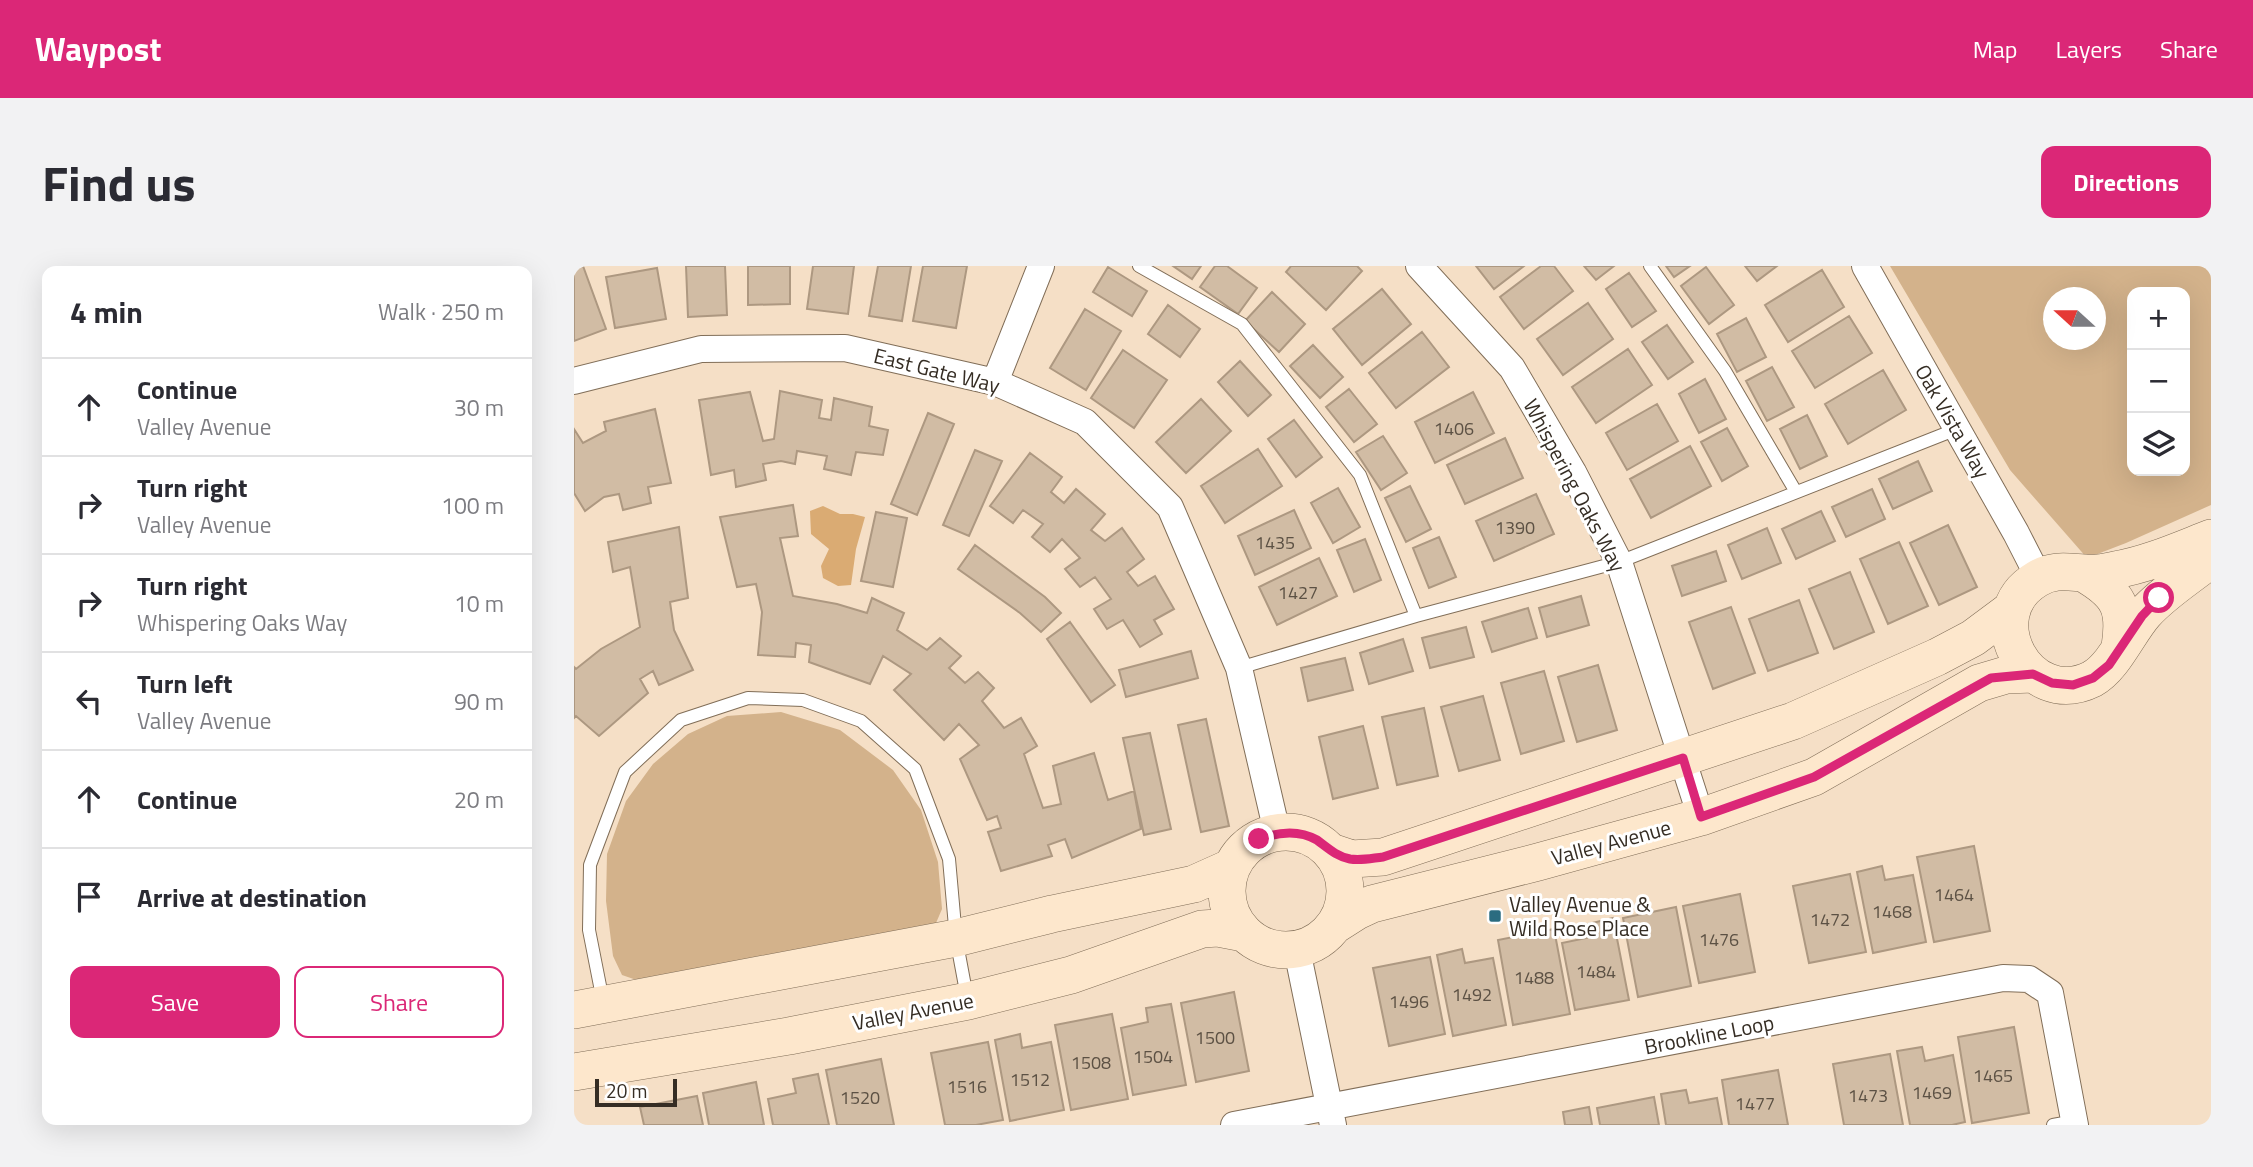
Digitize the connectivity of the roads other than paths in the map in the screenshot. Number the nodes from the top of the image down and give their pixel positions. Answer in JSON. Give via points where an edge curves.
{"nodes":[{"id":1,"x":1041,"y":266,"type":"edge"},
{"id":2,"x":1139,"y":266,"type":"edge"},
{"id":3,"x":1419,"y":266,"type":"edge"},
{"id":4,"x":1650,"y":266,"type":"edge"},
{"id":5,"x":1865,"y":266,"type":"edge"},
{"id":6,"x":574,"y":381,"type":"edge"},
{"id":7,"x":995,"y":382,"type":"junction"},
{"id":8,"x":1957,"y":429,"type":"junction"},
{"id":9,"x":1796,"y":492,"type":"junction"},
{"id":10,"x":2211,"y":538,"type":"edge"},
{"id":11,"x":2211,"y":559,"type":"edge"},
{"id":12,"x":1619,"y":562,"type":"junction"},
{"id":13,"x":2085,"y":574,"type":"junction"},
{"id":14,"x":2039,"y":578,"type":"junction"},
{"id":15,"x":2012,"y":609,"type":"junction"},
{"id":16,"x":1416,"y":616,"type":"junction"},
{"id":17,"x":2120,"y":647,"type":"junction"},
{"id":18,"x":1239,"y":668,"type":"junction"},
{"id":19,"x":2033,"y":674,"type":"junction"},
{"id":20,"x":1683,"y":758,"type":"junction"},
{"id":21,"x":1701,"y":817,"type":"junction"},
{"id":22,"x":1277,"y":832,"type":"junction"},
{"id":23,"x":1331,"y":852,"type":"junction"},
{"id":24,"x":1232,"y":867,"type":"junction"},
{"id":25,"x":1335,"y":925,"type":"junction"},
{"id":26,"x":1244,"y":933,"type":"junction"},
{"id":27,"x":956,"y":938,"type":"junction"},
{"id":28,"x":1297,"y":950,"type":"junction"},
{"id":29,"x":968,"y":1001,"type":"junction"},
{"id":30,"x":589,"y":1008,"type":"edge"},
{"id":31,"x":574,"y":1072,"type":"edge"},
{"id":32,"x":1331,"y":1116,"type":"edge"},
{"id":33,"x":2068,"y":1124,"type":"edge"},
{"id":34,"x":1234,"y":1125,"type":"edge"}],
"edges":[{"from":1,"to":7,"type":"street"},
{"from":2,"to":16,"type":"lane","via":[[1242,324],[1360,475]]},
{"from":3,"to":12,"type":"street","name":"Whispering Oaks Way","via":[[1512,368]]},
{"from":4,"to":9,"type":"lane","via":[[1725,371]]},
{"from":5,"to":8,"type":"street","name":"Oak Vista Way"},
{"from":6,"to":7,"type":"street","name":"East Gate Way","via":[[701,349],[845,348]]},
{"from":7,"to":18,"type":"street","name":"East Gate Way","via":[[1085,422],[1170,507]]},
{"from":8,"to":9,"type":"lane"},
{"from":8,"to":14,"type":"street","name":"Oak Vista Way"},
{"from":9,"to":12,"type":"lane"},
{"from":10,"to":13,"type":"street","via":[[2139,565]]},
{"from":11,"to":17,"type":"street","name":"Valley Avenue","via":[[2159,598]]},
{"from":12,"to":16,"type":"lane"},
{"from":12,"to":20,"type":"street","name":"Whispering Oaks Way"},
{"from":13,"to":14,"type":"street","via":[[2054,572]]},
{"from":13,"to":17,"type":"street","via":[[2105,586],[2118,603],[2123,625]]},
{"from":14,"to":15,"type":"street","via":[[2027,586]]},
{"from":15,"to":19,"type":"street","via":[[2009,633],[2017,656]]},
{"from":15,"to":20,"type":"street","via":[[1937,657],[1793,721]]},
{"from":16,"to":18,"type":"lane"},
{"from":17,"to":19,"type":"street","name":"Valley Avenue","via":[[2101,672],[2073,685],[2052,683]]},
{"from":18,"to":22,"type":"street","name":"East Gate Way"},
{"from":19,"to":21,"type":"street","name":"Valley Avenue","via":[[1979,683],[1814,777]]},
{"from":20,"to":21,"type":"street","name":"Whispering Oaks Way"},
{"from":20,"to":23,"type":"street","via":[[1383,857],[1352,859]]},
{"from":21,"to":25,"type":"street","name":"Valley Avenue","via":[[1372,904]]},
{"from":22,"to":23,"type":"street","via":[[1316,839]]},
{"from":22,"to":24,"type":"street","via":[[1243,851]]},
{"from":23,"to":25,"type":"street","via":[[1345,888]]},
{"from":24,"to":26,"type":"street","via":[[1227,890],[1231,914]]},
{"from":24,"to":27,"type":"street","via":[[1174,890]]},
{"from":25,"to":28,"type":"street","via":[[1318,941]]},
{"from":26,"to":28,"type":"street","via":[[1259,945]]},
{"from":26,"to":29,"type":"street","name":"Valley Avenue","via":[[1202,929],[1071,975]]},
{"from":27,"to":29,"type":"lane"},
{"from":27,"to":30,"type":"street"},
{"from":27,"to":30,"type":"lane","via":[[949,859],[915,769],[861,721],[803,700],[748,698],[681,720],[625,772],[590,865]]},
{"from":28,"to":32,"type":"street"},
{"from":29,"to":31,"type":"street","name":"Valley Avenue"},
{"from":32,"to":33,"type":"street","name":"Brookline Loop","via":[[2003,978],[2029,979],[2050,993]]},
{"from":32,"to":34,"type":"street","name":"Brookline Loop"}]}
